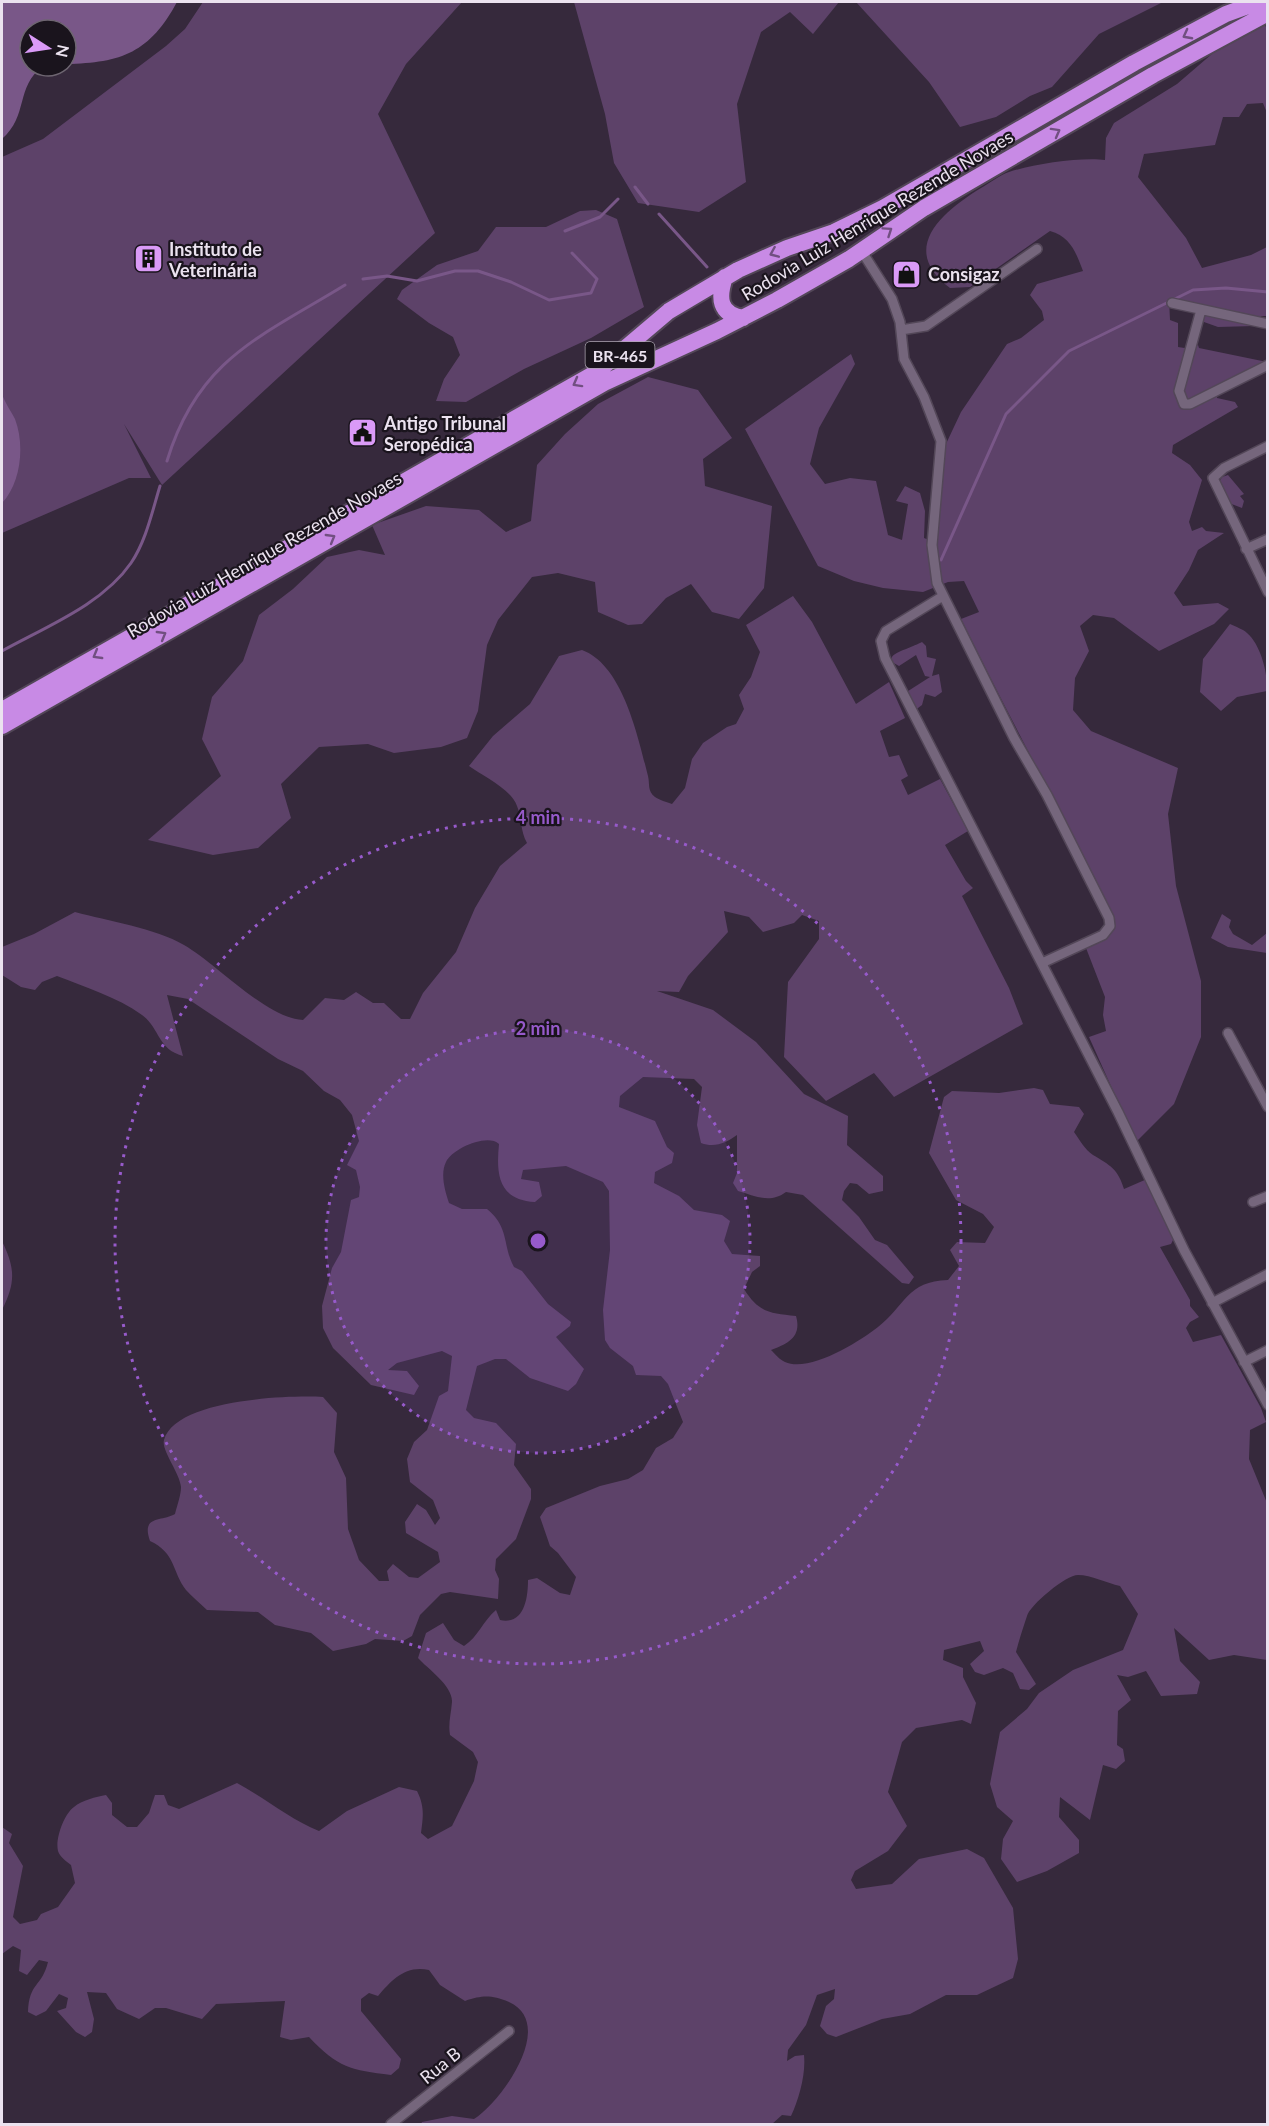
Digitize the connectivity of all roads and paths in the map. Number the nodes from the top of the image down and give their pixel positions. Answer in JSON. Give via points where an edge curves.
{"nodes":[{"id":1,"x":1259,"y":2,"type":"edge"},
{"id":2,"x":1268,"y":13,"type":"edge"},
{"id":3,"x":1037,"y":249,"type":"dead end"},
{"id":4,"x":861,"y":250,"type":"junction"},
{"id":5,"x":725,"y":277,"type":"junction"},
{"id":6,"x":1172,"y":303,"type":"dead end"},
{"id":7,"x":1201,"y":310,"type":"junction"},
{"id":8,"x":744,"y":318,"type":"junction"},
{"id":9,"x":1268,"y":324,"type":"edge"},
{"id":10,"x":901,"y":330,"type":"junction"},
{"id":11,"x":1268,"y":365,"type":"edge"},
{"id":12,"x":1268,"y":446,"type":"edge"},
{"id":13,"x":1268,"y":538,"type":"edge"},
{"id":14,"x":1246,"y":549,"type":"junction"},
{"id":15,"x":1268,"y":592,"type":"edge"},
{"id":16,"x":943,"y":596,"type":"junction"},
{"id":17,"x":2,"y":710,"type":"edge"},
{"id":18,"x":2,"y":726,"type":"edge"},
{"id":19,"x":1042,"y":963,"type":"junction"},
{"id":20,"x":1228,"y":1033,"type":"dead end"},
{"id":21,"x":1268,"y":1107,"type":"edge"},
{"id":22,"x":1268,"y":1196,"type":"edge"},
{"id":23,"x":1252,"y":1202,"type":"dead end"},
{"id":24,"x":1268,"y":1274,"type":"edge"},
{"id":25,"x":1212,"y":1303,"type":"junction"},
{"id":26,"x":1268,"y":1350,"type":"edge"},
{"id":27,"x":1244,"y":1362,"type":"junction"},
{"id":28,"x":1268,"y":1406,"type":"edge"},
{"id":29,"x":508,"y":2031,"type":"dead end"},
{"id":30,"x":391,"y":2124,"type":"edge"}],
"edges":[{"from":1,"to":5,"type":"highway","name":"Rodovia Luiz Henrique Rezende Novaes","number":"BR-465","one_way":true,"via":[[1226,14],[1142,59],[883,208]]},
{"from":4,"to":2,"type":"highway","name":"Rodovia Luiz Henrique Rezende Novaes","number":"BR-465","one_way":true,"via":[[931,204]]},
{"from":3,"to":10,"type":"street","via":[[926,326]]},
{"from":4,"to":8,"type":"highway","name":"Rodovia Luiz Henrique Rezende Novaes","number":"BR-465"},
{"from":4,"to":10,"type":"street","via":[[892,299]]},
{"from":5,"to":8,"type":"highway","via":[[722,305],[729,314]]},
{"from":5,"to":17,"type":"highway","name":"Rodovia Luiz Henrique Rezende Novaes","number":"BR-465","one_way":true,"via":[[669,311],[597,372]]},
{"from":6,"to":7,"type":"street"},
{"from":7,"to":9,"type":"street"},
{"from":7,"to":11,"type":"street","via":[[1179,391],[1184,404]]},
{"from":18,"to":8,"type":"highway","name":"Rodovia Luiz Henrique Rezende Novaes","number":"BR-465","one_way":true,"via":[[575,399]]},
{"from":10,"to":16,"type":"street","via":[[904,359],[941,441],[932,563]]},
{"from":12,"to":14,"type":"street","via":[[1213,478]]},
{"from":13,"to":14,"type":"street"},
{"from":14,"to":15,"type":"street"},
{"from":16,"to":19,"type":"street","via":[[886,631],[881,647]]},
{"from":16,"to":19,"type":"street","via":[[1109,918],[1110,926],[1103,935]]},
{"from":19,"to":25,"type":"street"},
{"from":20,"to":21,"type":"street"},
{"from":22,"to":23,"type":"street"},
{"from":24,"to":25,"type":"street"},
{"from":25,"to":27,"type":"street"},
{"from":26,"to":27,"type":"street"},
{"from":27,"to":28,"type":"street"},
{"from":29,"to":30,"type":"street","name":"Rua B"}]}
